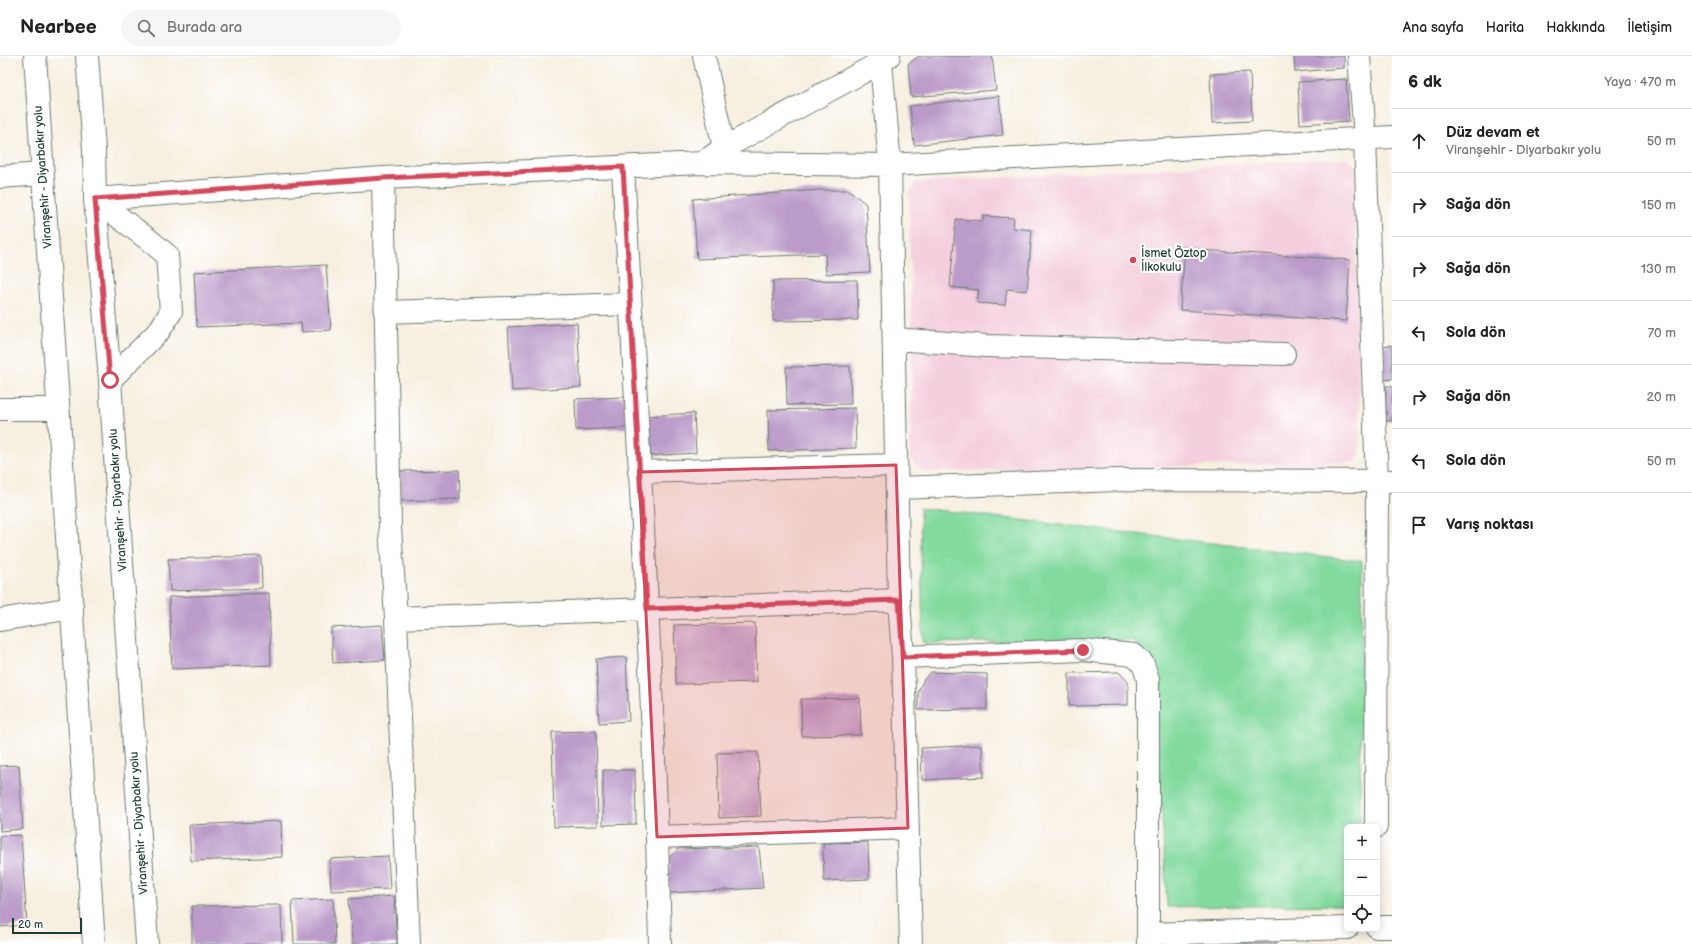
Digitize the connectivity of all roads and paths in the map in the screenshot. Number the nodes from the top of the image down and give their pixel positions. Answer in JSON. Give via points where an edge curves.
{"nodes":[{"id":1,"x":35,"y":56,"type":"edge"},
{"id":2,"x":86,"y":56,"type":"edge"},
{"id":3,"x":704,"y":56,"type":"edge"},
{"id":4,"x":1359,"y":56,"type":"edge"},
{"id":5,"x":885,"y":59,"type":"edge"},
{"id":6,"x":1392,"y":137,"type":"edge"},
{"id":7,"x":1365,"y":139,"type":"junction"},
{"id":8,"x":724,"y":148,"type":"junction"},
{"id":9,"x":702,"y":163,"type":"junction"},
{"id":10,"x":890,"y":165,"type":"junction"},
{"id":11,"x":623,"y":167,"type":"junction"},
{"id":12,"x":42,"y":174,"type":"junction"},
{"id":13,"x":0,"y":177,"type":"edge"},
{"id":14,"x":383,"y":178,"type":"junction"},
{"id":15,"x":95,"y":199,"type":"junction"},
{"id":16,"x":630,"y":304,"type":"junction"},
{"id":17,"x":385,"y":312,"type":"junction"},
{"id":18,"x":894,"y":339,"type":"junction"},
{"id":19,"x":1284,"y":354,"type":"dead end"},
{"id":20,"x":110,"y":380,"type":"junction"},
{"id":21,"x":0,"y":409,"type":"edge"},
{"id":22,"x":58,"y":409,"type":"junction"},
{"id":23,"x":896,"y":465,"type":"junction"},
{"id":24,"x":639,"y":472,"type":"junction"},
{"id":25,"x":1384,"y":482,"type":"edge"},
{"id":26,"x":897,"y":488,"type":"junction"},
{"id":27,"x":899,"y":600,"type":"junction"},
{"id":28,"x":72,"y":608,"type":"junction"},
{"id":29,"x":647,"y":609,"type":"junction"},
{"id":30,"x":396,"y":618,"type":"junction"},
{"id":31,"x":0,"y":620,"type":"edge"},
{"id":32,"x":903,"y":657,"type":"junction"},
{"id":33,"x":1376,"y":824,"type":"edge"},
{"id":34,"x":908,"y":828,"type":"junction"},
{"id":35,"x":657,"y":836,"type":"junction"},
{"id":36,"x":1380,"y":927,"type":"edge"},
{"id":37,"x":1392,"y":927,"type":"edge"},
{"id":38,"x":1344,"y":928,"type":"edge"},
{"id":39,"x":1148,"y":939,"type":"edge"},
{"id":40,"x":94,"y":944,"type":"edge"},
{"id":41,"x":147,"y":944,"type":"edge"},
{"id":42,"x":409,"y":944,"type":"edge"},
{"id":43,"x":660,"y":944,"type":"edge"},
{"id":44,"x":911,"y":944,"type":"edge"}],
"edges":[{"from":1,"to":12,"type":"street","name":"Viranşehir - Diyarbakır yolu"},
{"from":2,"to":15,"type":"street","name":"Viranşehir - Diyarbakır yolu","via":[[94,148]]},
{"from":3,"to":8,"type":"street"},
{"from":4,"to":7,"type":"street"},
{"from":5,"to":8,"type":"street"},
{"from":5,"to":10,"type":"street"},
{"from":6,"to":7,"type":"street"},
{"from":7,"to":10,"type":"street"},
{"from":7,"to":25,"type":"street"},
{"from":8,"to":9,"type":"street"},
{"from":9,"to":10,"type":"street"},
{"from":9,"to":11,"type":"street"},
{"from":10,"to":18,"type":"street"},
{"from":11,"to":14,"type":"street"},
{"from":11,"to":16,"type":"street"},
{"from":12,"to":13,"type":"street"},
{"from":12,"to":22,"type":"street","name":"Viranşehir - Diyarbakır yolu"},
{"from":14,"to":15,"type":"street"},
{"from":14,"to":17,"type":"street"},
{"from":15,"to":20,"type":"street","name":"Viranşehir - Diyarbakır yolu"},
{"from":15,"to":20,"type":"street","via":[[166,255],[169,283],[171,312],[159,331]]},
{"from":16,"to":17,"type":"street"},
{"from":16,"to":24,"type":"street"},
{"from":17,"to":30,"type":"street","via":[[390,527]]},
{"from":18,"to":19,"type":"street","via":[[987,346]]},
{"from":18,"to":23,"type":"street"},
{"from":20,"to":41,"type":"street","name":"Viranşehir - Diyarbakır yolu"},
{"from":21,"to":22,"type":"street"},
{"from":22,"to":28,"type":"street","name":"Viranşehir - Diyarbakır yolu"},
{"from":23,"to":24,"type":"street"},
{"from":23,"to":26,"type":"street"},
{"from":24,"to":29,"type":"street"},
{"from":25,"to":26,"type":"street","via":[[1118,480]]},
{"from":25,"to":33,"type":"street"},
{"from":26,"to":27,"type":"street"},
{"from":27,"to":29,"type":"street"},
{"from":27,"to":32,"type":"street"},
{"from":28,"to":31,"type":"street"},
{"from":28,"to":40,"type":"street","name":"Viranşehir - Diyarbakır yolu"},
{"from":29,"to":30,"type":"street"},
{"from":29,"to":35,"type":"street"},
{"from":30,"to":42,"type":"street"},
{"from":32,"to":34,"type":"street"},
{"from":32,"to":39,"type":"street","via":[[1083,650],[1134,655],[1143,664],[1148,679]]},
{"from":34,"to":35,"type":"street"},
{"from":34,"to":44,"type":"street"},
{"from":35,"to":43,"type":"street"},
{"from":36,"to":37,"type":"street"},
{"from":38,"to":39,"type":"street"}]}
